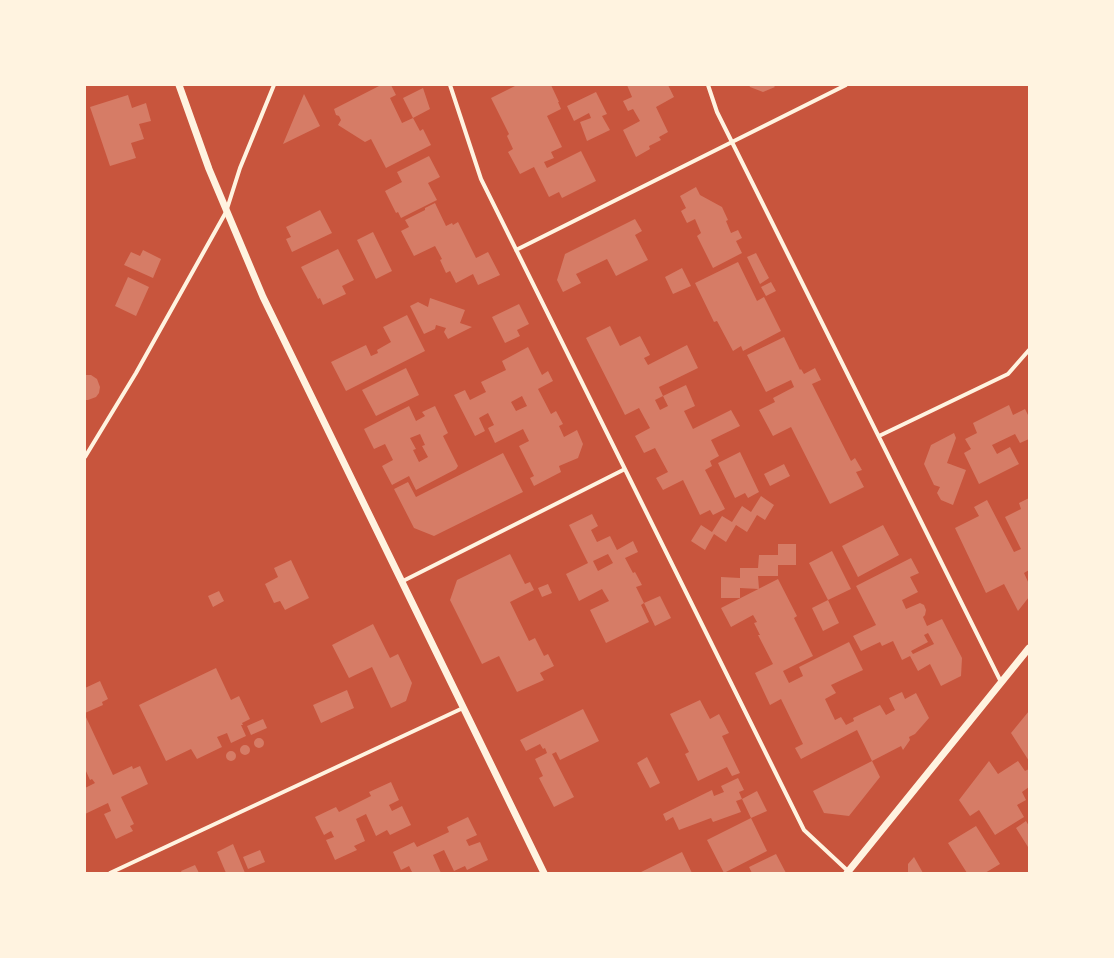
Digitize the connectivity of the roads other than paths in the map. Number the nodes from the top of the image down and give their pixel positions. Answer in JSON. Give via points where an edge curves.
{"nodes":[{"id":1,"x":179,"y":85,"type":"edge"},
{"id":2,"x":274,"y":85,"type":"edge"},
{"id":3,"x":450,"y":85,"type":"edge"},
{"id":4,"x":708,"y":85,"type":"edge"},
{"id":5,"x":846,"y":85,"type":"edge"},
{"id":6,"x":732,"y":142,"type":"junction"},
{"id":7,"x":226,"y":212,"type":"junction"},
{"id":8,"x":516,"y":250,"type":"junction"},
{"id":9,"x":1029,"y":350,"type":"edge"},
{"id":10,"x":879,"y":436,"type":"junction"},
{"id":11,"x":85,"y":457,"type":"edge"},
{"id":12,"x":625,"y":469,"type":"junction"},
{"id":13,"x":401,"y":582,"type":"junction"},
{"id":14,"x":1029,"y":648,"type":"edge"},
{"id":15,"x":1002,"y":682,"type":"junction"},
{"id":16,"x":463,"y":708,"type":"junction"},
{"id":17,"x":110,"y":873,"type":"edge"},
{"id":18,"x":544,"y":873,"type":"edge"},
{"id":19,"x":848,"y":873,"type":"edge"}],
"edges":[{"from":1,"to":7,"type":"street"},
{"from":2,"to":7,"type":"street","via":[[240,168]]},
{"from":3,"to":8,"type":"street","via":[[481,179]]},
{"from":4,"to":6,"type":"street","via":[[717,112]]},
{"from":5,"to":6,"type":"street"},
{"from":6,"to":8,"type":"street"},
{"from":6,"to":10,"type":"street"},
{"from":7,"to":11,"type":"street","via":[[136,373]]},
{"from":7,"to":13,"type":"street","via":[[286,346]]},
{"from":8,"to":12,"type":"street"},
{"from":9,"to":10,"type":"street","via":[[1008,374]]},
{"from":10,"to":15,"type":"street"},
{"from":12,"to":13,"type":"street"},
{"from":12,"to":19,"type":"street","via":[[804,830]]},
{"from":13,"to":16,"type":"street"},
{"from":14,"to":15,"type":"street"},
{"from":15,"to":19,"type":"street"},
{"from":16,"to":17,"type":"street"},
{"from":16,"to":18,"type":"street"}]}
